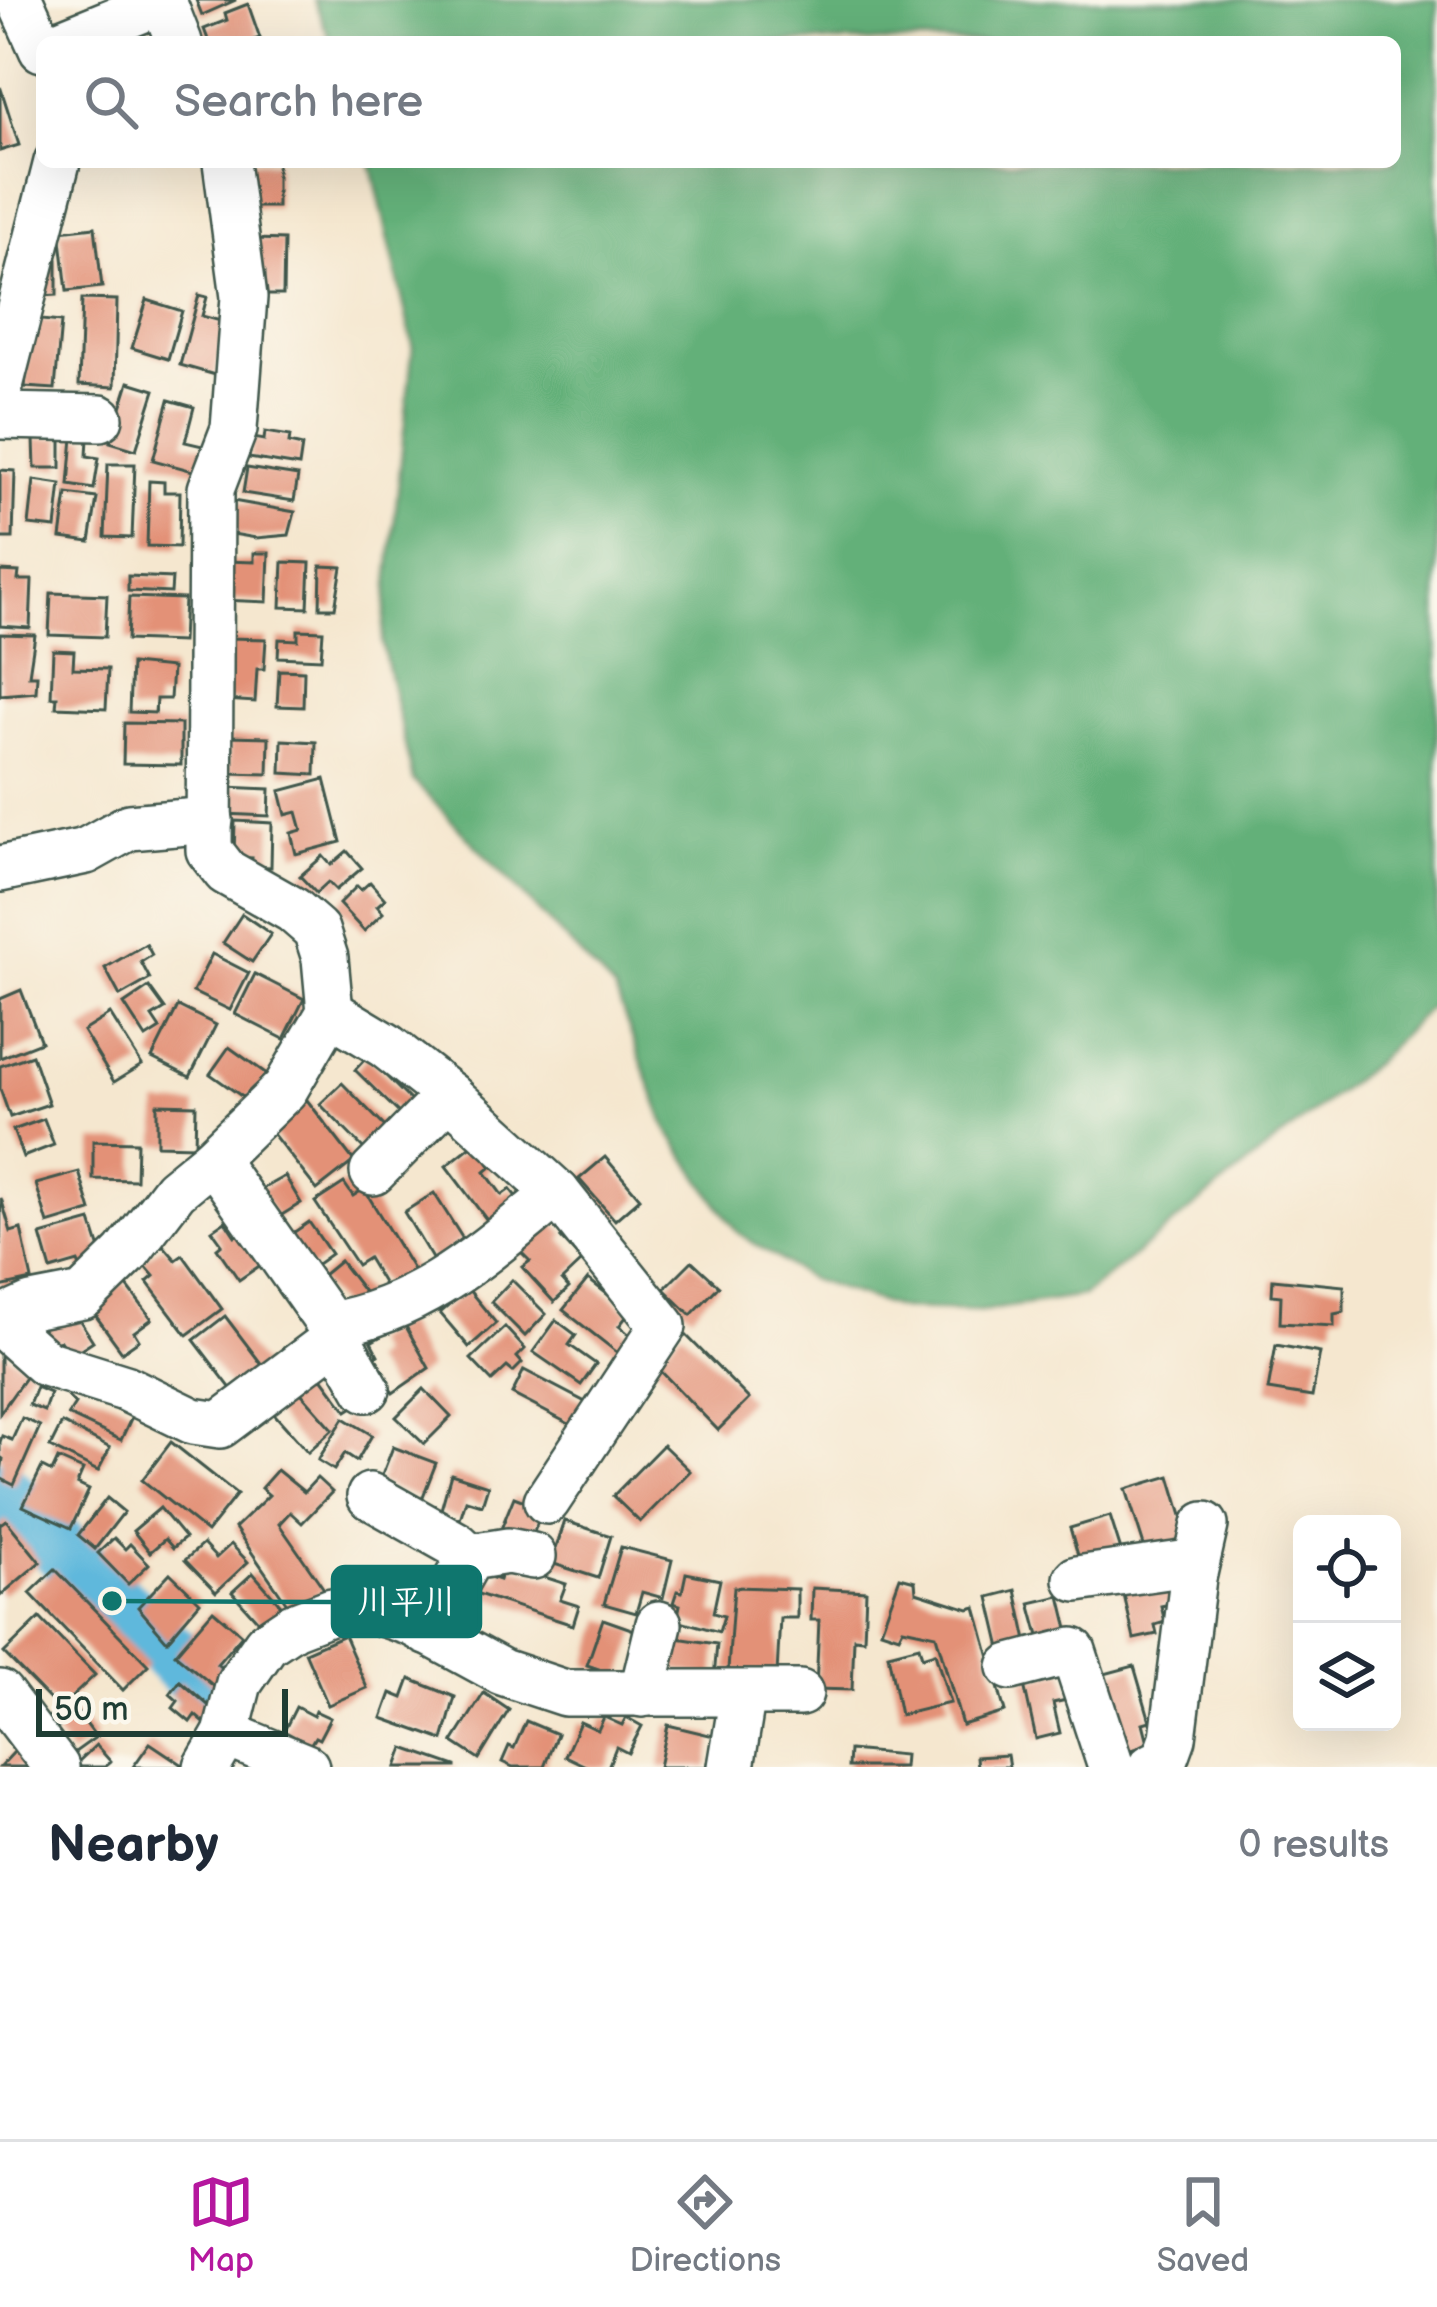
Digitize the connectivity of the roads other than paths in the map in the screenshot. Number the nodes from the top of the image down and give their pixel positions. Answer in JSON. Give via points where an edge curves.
{"nodes":[{"id":1,"x":20,"y":0,"type":"edge"},
{"id":2,"x":36,"y":36,"type":"edge"},
{"id":3,"x":77,"y":36,"type":"edge"},
{"id":4,"x":177,"y":36,"type":"edge"},
{"id":5,"x":55,"y":168,"type":"edge"},
{"id":6,"x":227,"y":168,"type":"edge"},
{"id":7,"x":0,"y":386,"type":"edge"},
{"id":8,"x":0,"y":416,"type":"edge"},
{"id":9,"x":100,"y":418,"type":"dead end"},
{"id":10,"x":210,"y":820,"type":"junction"},
{"id":11,"x":0,"y":869,"type":"edge"},
{"id":12,"x":331,"y":1012,"type":"junction"},
{"id":13,"x":449,"y":1095,"type":"junction"},
{"id":14,"x":213,"y":1159,"type":"junction"},
{"id":15,"x":373,"y":1172,"type":"dead end"},
{"id":16,"x":557,"y":1193,"type":"junction"},
{"id":17,"x":0,"y":1322,"type":"edge"},
{"id":18,"x":333,"y":1332,"type":"junction"},
{"id":19,"x":367,"y":1389,"type":"dead end"},
{"id":20,"x":370,"y":1496,"type":"dead end"},
{"id":21,"x":547,"y":1502,"type":"dead end"},
{"id":22,"x":533,"y":1556,"type":"dead end"},
{"id":23,"x":470,"y":1557,"type":"junction"},
{"id":24,"x":1077,"y":1579,"type":"dead end"},
{"id":25,"x":659,"y":1624,"type":"dead end"},
{"id":26,"x":427,"y":1632,"type":"junction"},
{"id":27,"x":1011,"y":1667,"type":"dead end"},
{"id":28,"x":0,"y":1693,"type":"edge"},
{"id":29,"x":800,"y":1693,"type":"dead end"},
{"id":30,"x":642,"y":1694,"type":"junction"},
{"id":31,"x":743,"y":1694,"type":"junction"},
{"id":32,"x":217,"y":1750,"type":"edge"},
{"id":33,"x":56,"y":1767,"type":"edge"},
{"id":34,"x":306,"y":1767,"type":"edge"},
{"id":35,"x":731,"y":1767,"type":"edge"},
{"id":36,"x":1111,"y":1767,"type":"edge"},
{"id":37,"x":1151,"y":1767,"type":"edge"}],
"edges":[{"from":1,"to":2,"type":"street"},
{"from":3,"to":4,"type":"street","via":[[163,1]]},
{"from":5,"to":7,"type":"street"},
{"from":6,"to":10,"type":"street","via":[[244,297],[234,429],[211,489]]},
{"from":8,"to":9,"type":"street"},
{"from":10,"to":11,"type":"street","via":[[129,827],[86,851]]},
{"from":10,"to":12,"type":"street","via":[[209,850],[226,872],[316,930]]},
{"from":12,"to":13,"type":"street"},
{"from":12,"to":14,"type":"street","via":[[285,1089]]},
{"from":13,"to":15,"type":"street"},
{"from":13,"to":16,"type":"street"},
{"from":14,"to":17,"type":"street","via":[[175,1190],[83,1296],[31,1306]]},
{"from":14,"to":18,"type":"street"},
{"from":16,"to":18,"type":"street","via":[[451,1280]]},
{"from":16,"to":21,"type":"street","via":[[663,1326]]},
{"from":17,"to":18,"type":"street","via":[[45,1364],[220,1425]]},
{"from":18,"to":19,"type":"street"},
{"from":20,"to":23,"type":"street"},
{"from":22,"to":23,"type":"street"},
{"from":23,"to":26,"type":"street"},
{"from":24,"to":37,"type":"street","via":[[1200,1544],[1173,1738],[1165,1760]]},
{"from":25,"to":30,"type":"street"},
{"from":26,"to":30,"type":"street","via":[[502,1672],[565,1693]]},
{"from":26,"to":32,"type":"street","via":[[374,1610],[332,1611],[293,1626],[266,1644],[239,1683]]},
{"from":27,"to":36,"type":"street","via":[[1073,1651]]},
{"from":28,"to":33,"type":"street"},
{"from":29,"to":31,"type":"street"},
{"from":30,"to":31,"type":"street"},
{"from":31,"to":35,"type":"street"},
{"from":32,"to":34,"type":"street"}]}
